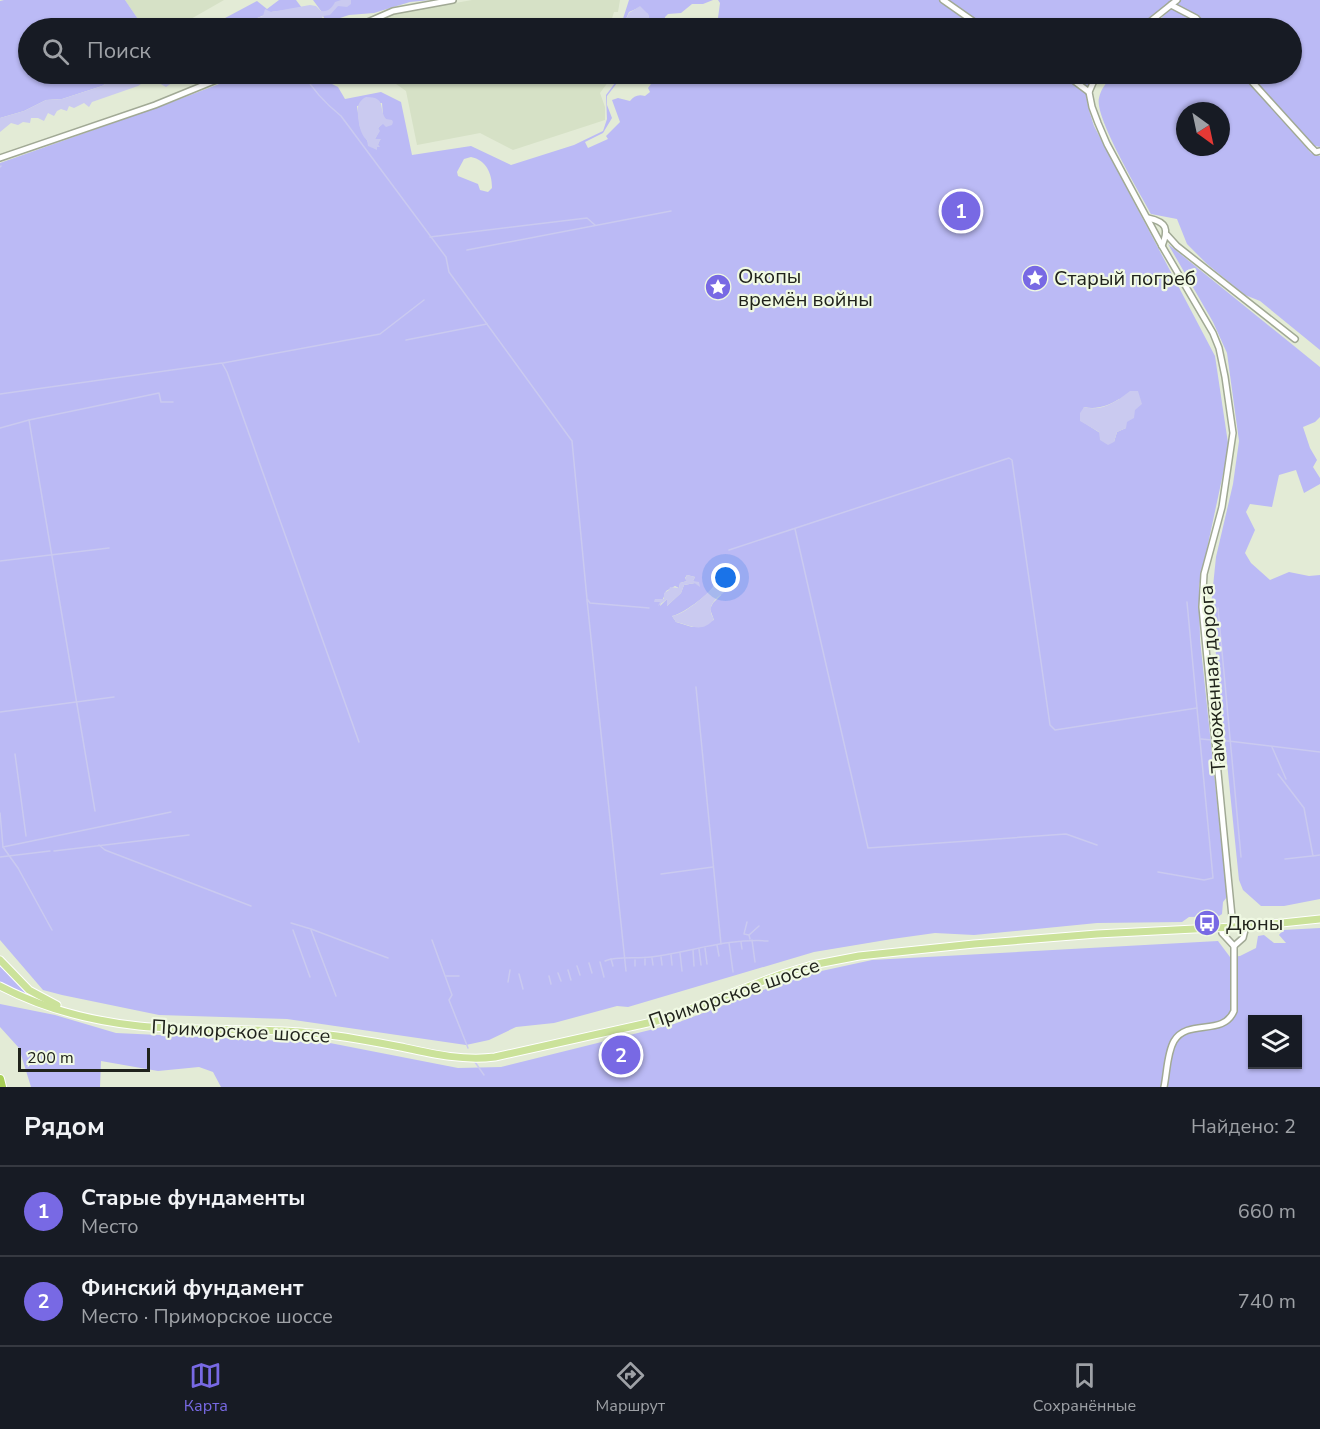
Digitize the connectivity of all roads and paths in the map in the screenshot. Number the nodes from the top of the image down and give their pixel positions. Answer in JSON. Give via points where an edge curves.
{"nodes":[{"id":1,"x":453,"y":0,"type":"edge"},
{"id":2,"x":943,"y":0,"type":"edge"},
{"id":3,"x":1177,"y":0,"type":"edge"},
{"id":4,"x":1171,"y":5,"type":"junction"},
{"id":5,"x":377,"y":18,"type":"edge"},
{"id":6,"x":969,"y":18,"type":"edge"},
{"id":7,"x":1155,"y":18,"type":"edge"},
{"id":8,"x":1196,"y":18,"type":"edge"},
{"id":9,"x":207,"y":84,"type":"edge"},
{"id":10,"x":1078,"y":84,"type":"edge"},
{"id":11,"x":1093,"y":84,"type":"edge"},
{"id":12,"x":1254,"y":84,"type":"edge"},
{"id":13,"x":1089,"y":92,"type":"junction"},
{"id":14,"x":1320,"y":151,"type":"edge"},
{"id":15,"x":0,"y":158,"type":"edge"},
{"id":16,"x":1148,"y":218,"type":"junction"},
{"id":17,"x":1167,"y":235,"type":"junction"},
{"id":18,"x":1162,"y":246,"type":"junction"},
{"id":19,"x":1295,"y":339,"type":"dead end"},
{"id":20,"x":1320,"y":919,"type":"edge"},
{"id":21,"x":1246,"y":926,"type":"junction"},
{"id":22,"x":1221,"y":927,"type":"junction"},
{"id":23,"x":1233,"y":927,"type":"junction"},
{"id":24,"x":1234,"y":945,"type":"junction"},
{"id":25,"x":0,"y":960,"type":"edge"},
{"id":26,"x":0,"y":986,"type":"edge"},
{"id":27,"x":81,"y":1015,"type":"junction"},
{"id":28,"x":0,"y":1079,"type":"edge"},
{"id":29,"x":2,"y":1087,"type":"edge"},
{"id":30,"x":1164,"y":1087,"type":"edge"}],
"edges":[{"from":1,"to":5,"type":"street","via":[[393,11]]},
{"from":2,"to":6,"type":"street"},
{"from":3,"to":4,"type":"street"},
{"from":4,"to":7,"type":"street"},
{"from":4,"to":8,"type":"street"},
{"from":9,"to":15,"type":"street","via":[[146,109]]},
{"from":10,"to":13,"type":"street"},
{"from":11,"to":13,"type":"street"},
{"from":12,"to":14,"type":"street","via":[[1311,147]]},
{"from":13,"to":16,"type":"street","name":"Таможенная дорога","via":[[1107,144]]},
{"from":16,"to":17,"type":"street","via":[[1159,220]]},
{"from":16,"to":18,"type":"street","name":"Таможенная дорога"},
{"from":17,"to":18,"type":"street"},
{"from":17,"to":19,"type":"street"},
{"from":18,"to":23,"type":"street","name":"Таможенная дорога","via":[[1219,348],[1233,427],[1222,507],[1204,574],[1202,607]]},
{"from":20,"to":21,"type":"main road","name":"Приморское шоссе"},
{"from":21,"to":23,"type":"main road","name":"Приморское шоссе"},
{"from":21,"to":24,"type":"street","via":[[1243,938]]},
{"from":22,"to":23,"type":"main road","name":"Приморское шоссе"},
{"from":22,"to":24,"type":"street"},
{"from":22,"to":27,"type":"main road","name":"Приморское шоссе","via":[[974,944],[843,958],[782,974],[661,1020],[487,1058],[452,1058],[292,1030],[148,1026]]},
{"from":24,"to":30,"type":"street","via":[[1232,1016],[1219,1025],[1184,1030],[1178,1036]]},
{"from":25,"to":27,"type":"main road","name":"Приморское шоссе","via":[[29,990]]},
{"from":26,"to":27,"type":"main road","name":"Приморское шоссе"},
{"from":28,"to":29,"type":"highway"}]}
